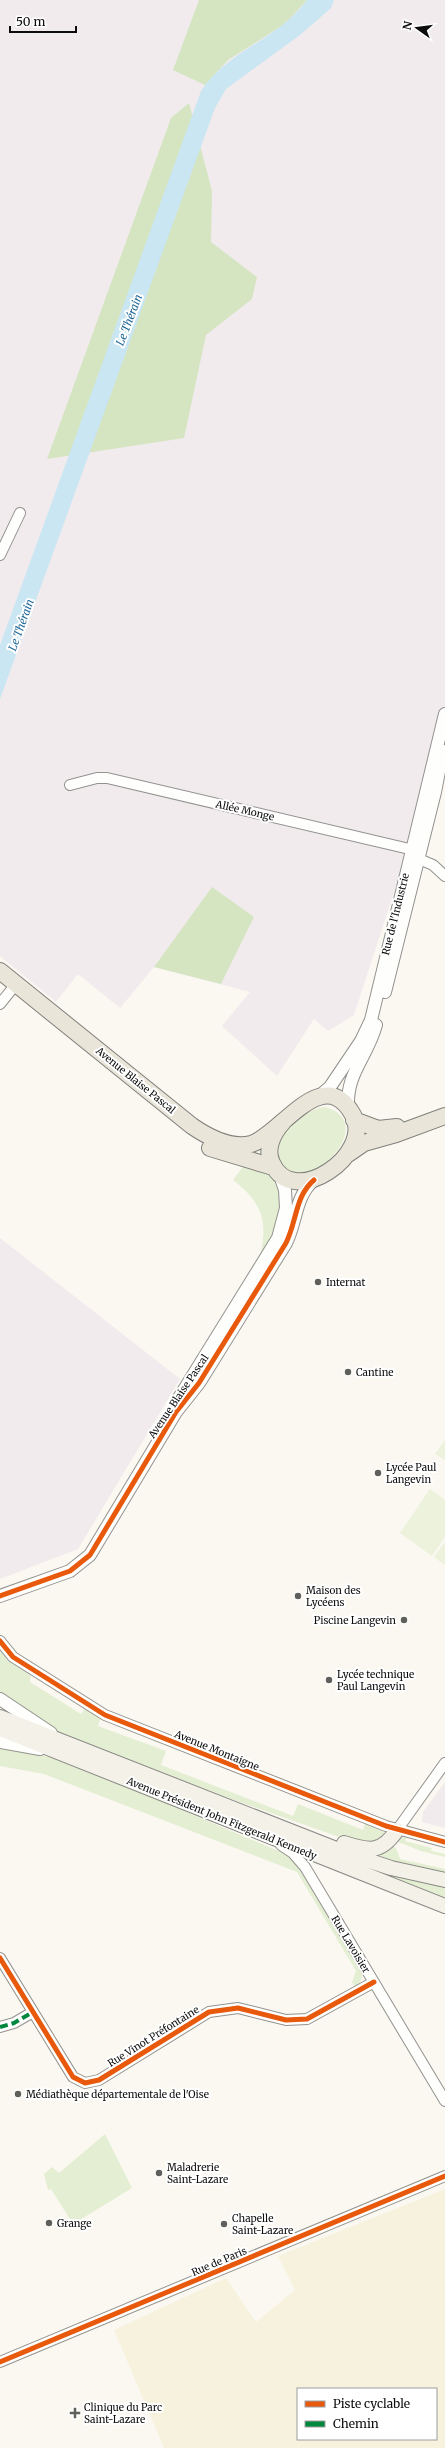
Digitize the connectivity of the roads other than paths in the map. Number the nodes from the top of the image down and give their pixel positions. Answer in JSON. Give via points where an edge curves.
{"nodes":[{"id":1,"x":20,"y":513,"type":"dead end"},
{"id":2,"x":0,"y":555,"type":"edge"},
{"id":3,"x":445,"y":714,"type":"edge"},
{"id":4,"x":445,"y":742,"type":"edge"},
{"id":5,"x":70,"y":785,"type":"dead end"},
{"id":6,"x":415,"y":854,"type":"junction"},
{"id":7,"x":445,"y":876,"type":"edge"},
{"id":8,"x":0,"y":971,"type":"edge"},
{"id":9,"x":9,"y":986,"type":"edge"},
{"id":10,"x":0,"y":1004,"type":"edge"},
{"id":11,"x":317,"y":1098,"type":"junction"},
{"id":12,"x":445,"y":1108,"type":"edge"},
{"id":13,"x":351,"y":1115,"type":"junction"},
{"id":14,"x":445,"y":1116,"type":"edge"},
{"id":15,"x":283,"y":1122,"type":"junction"},
{"id":16,"x":344,"y":1157,"type":"junction"},
{"id":17,"x":277,"y":1171,"type":"junction"},
{"id":18,"x":314,"y":1180,"type":"junction"},
{"id":19,"x":0,"y":1588,"type":"edge"},
{"id":20,"x":0,"y":1596,"type":"edge"},
{"id":21,"x":0,"y":1641,"type":"edge"},
{"id":22,"x":0,"y":1699,"type":"edge"},
{"id":23,"x":0,"y":1717,"type":"edge"},
{"id":24,"x":0,"y":1729,"type":"edge"},
{"id":25,"x":0,"y":1742,"type":"edge"},
{"id":26,"x":78,"y":1748,"type":"junction"},
{"id":27,"x":56,"y":1751,"type":"junction"},
{"id":28,"x":445,"y":1762,"type":"edge"},
{"id":29,"x":231,"y":1808,"type":"junction"},
{"id":30,"x":248,"y":1828,"type":"junction"},
{"id":31,"x":397,"y":1830,"type":"junction"},
{"id":32,"x":445,"y":1842,"type":"edge"},
{"id":33,"x":445,"y":1880,"type":"edge"},
{"id":34,"x":445,"y":1906,"type":"edge"},
{"id":35,"x":0,"y":1958,"type":"edge"},
{"id":36,"x":374,"y":1982,"type":"junction"},
{"id":37,"x":33,"y":2012,"type":"junction"},
{"id":38,"x":0,"y":2027,"type":"edge"},
{"id":39,"x":445,"y":2101,"type":"edge"},
{"id":40,"x":445,"y":2176,"type":"edge"},
{"id":41,"x":0,"y":2362,"type":"edge"}],
"edges":[{"from":1,"to":2,"type":"street"},
{"from":3,"to":6,"type":"street","name":"Rue de l'Industrie"},
{"from":4,"to":6,"type":"street","name":"Rue de l'Industrie"},
{"from":5,"to":6,"type":"street","name":"Allée Monge","via":[[96,778],[107,778]]},
{"from":6,"to":7,"type":"street","name":"Allée Monge"},
{"from":6,"to":11,"type":"street","name":"Rue de l'Industrie","via":[[369,1025],[330,1087]]},
{"from":6,"to":13,"type":"street","name":"Rue de l'Industrie","via":[[375,1030],[349,1082]]},
{"from":8,"to":9,"type":"main road","name":"Avenue Blaise Pascal"},
{"from":9,"to":10,"type":"street"},
{"from":9,"to":15,"type":"main road","name":"Avenue Blaise Pascal","via":[[203,1133],[225,1143],[247,1144],[262,1139]]},
{"from":9,"to":17,"type":"main road","name":"Avenue Blaise Pascal","via":[[159,1112],[205,1145]]},
{"from":11,"to":13,"type":"main road","via":[[334,1099]]},
{"from":11,"to":15,"type":"main road","name":"Avenue Blaise Pascal","via":[[300,1106]]},
{"from":12,"to":13,"type":"main road","via":[[389,1129],[373,1128]]},
{"from":13,"to":16,"type":"main road","name":"Avenue Blaise Pascal","via":[[356,1130],[354,1141]]},
{"from":14,"to":16,"type":"main road","via":[[364,1143]]},
{"from":15,"to":17,"type":"main road","name":"Avenue Blaise Pascal","via":[[274,1135],[269,1149]]},
{"from":16,"to":18,"type":"main road","name":"Avenue Blaise Pascal"},
{"from":17,"to":18,"type":"main road","name":"Avenue Blaise Pascal","via":[[297,1182]]},
{"from":17,"to":19,"type":"street","name":"Avenue Blaise Pascal","via":[[285,1190],[286,1208],[275,1244],[88,1545],[78,1557],[65,1566]]},
{"from":18,"to":20,"type":"street","name":"Avenue Blaise Pascal","via":[[300,1199],[286,1243],[199,1383],[176,1412],[90,1555],[70,1572]]},
{"from":21,"to":31,"type":"street","name":"Avenue Montaigne","via":[[13,1657],[105,1715]]},
{"from":22,"to":26,"type":"street"},
{"from":23,"to":26,"type":"main road","name":"Avenue Président John Fitzgerald Kennedy"},
{"from":24,"to":27,"type":"main road","name":"Avenue Président John Fitzgerald Kennedy"},
{"from":25,"to":27,"type":"street"},
{"from":26,"to":29,"type":"main road","name":"Avenue Président John Fitzgerald Kennedy"},
{"from":27,"to":30,"type":"main road","name":"Avenue Président John Fitzgerald Kennedy"},
{"from":28,"to":31,"type":"street"},
{"from":29,"to":31,"type":"main road","via":[[264,1816],[364,1849],[382,1846]]},
{"from":29,"to":33,"type":"main road","name":"Avenue Président John Fitzgerald Kennedy","via":[[365,1860]]},
{"from":30,"to":34,"type":"main road","name":"Avenue Président John Fitzgerald Kennedy"},
{"from":30,"to":36,"type":"street","name":"Rue Lavoisier","via":[[286,1848],[302,1862]]},
{"from":31,"to":32,"type":"street","name":"Avenue Montaigne"},
{"from":35,"to":37,"type":"street","name":"Rue Vinot Préfontaine"},
{"from":36,"to":37,"type":"street","name":"Rue Vinot Préfontaine","via":[[307,2019],[286,2020],[231,2008],[209,2012],[91,2083],[80,2082],[74,2077]]},
{"from":36,"to":39,"type":"street","name":"Rue Lavoisier"},
{"from":37,"to":38,"type":"street","via":[[14,2023]]},
{"from":40,"to":41,"type":"street","name":"Rue de Paris"}]}
